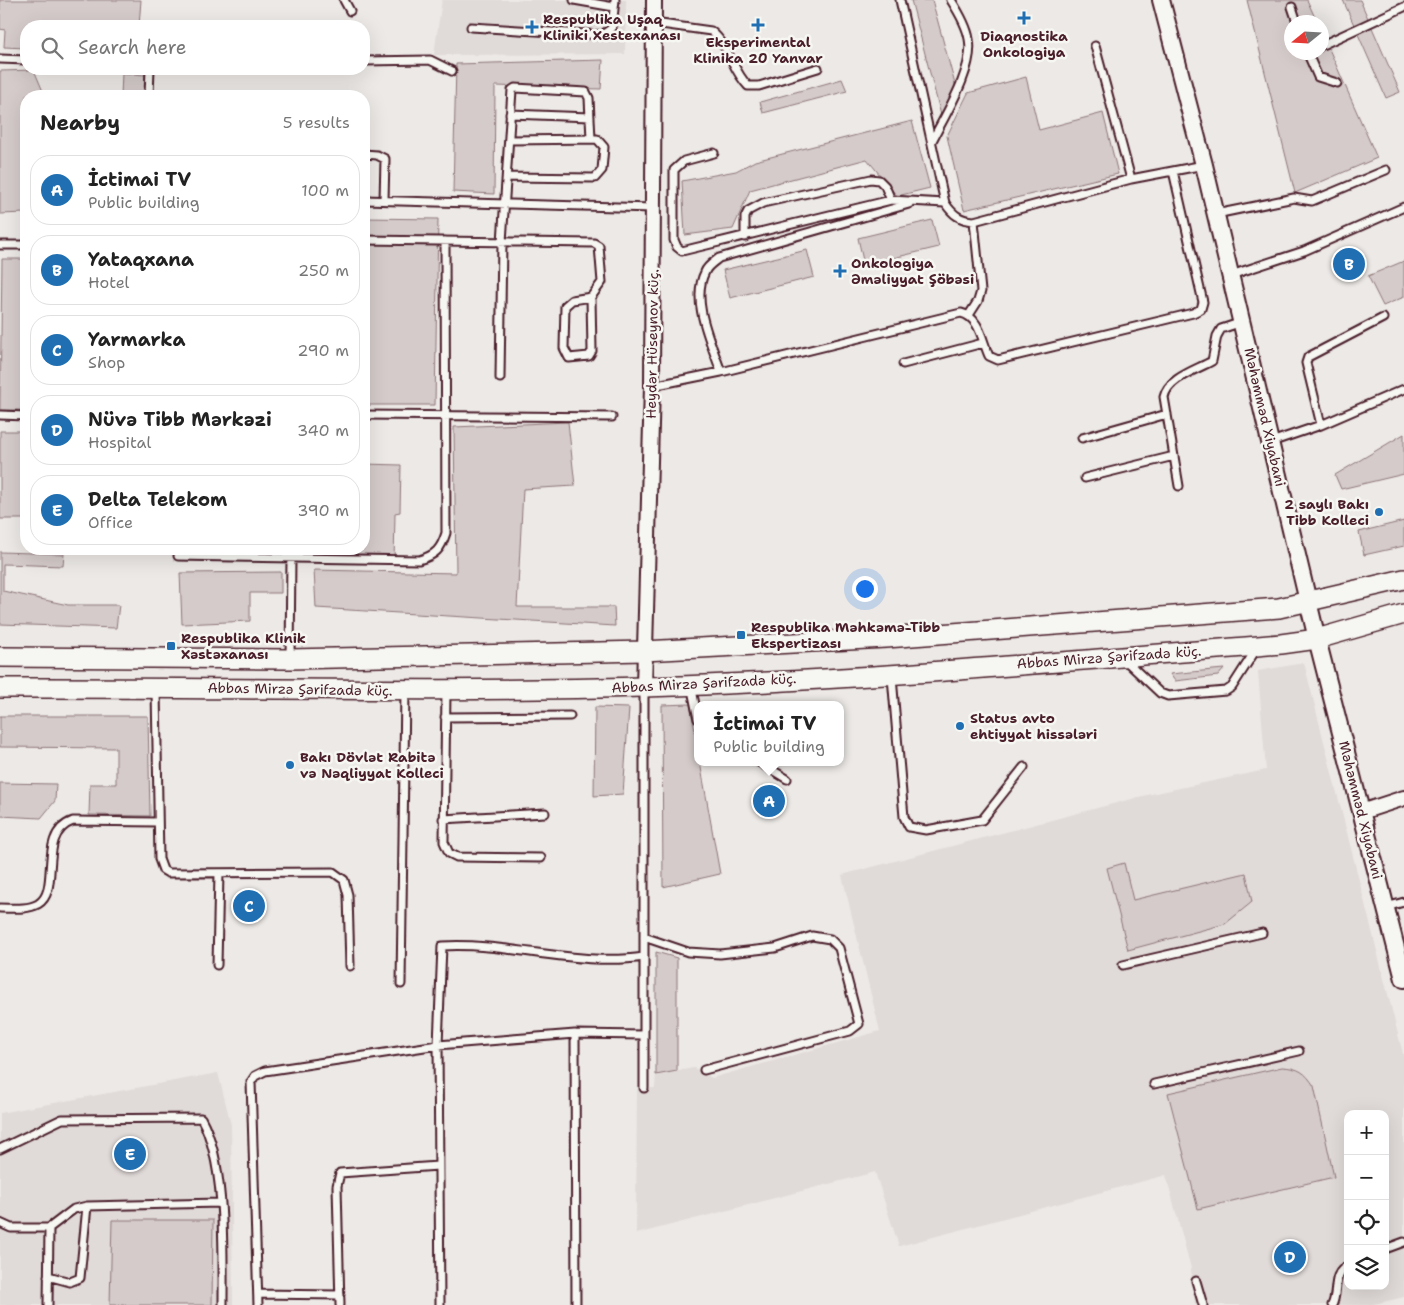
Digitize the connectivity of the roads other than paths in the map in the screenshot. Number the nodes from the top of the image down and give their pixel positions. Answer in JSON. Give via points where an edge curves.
{"nodes":[{"id":1,"x":344,"y":0,"type":"edge"},
{"id":2,"x":574,"y":0,"type":"edge"},
{"id":3,"x":654,"y":0,"type":"edge"},
{"id":4,"x":900,"y":0,"type":"edge"},
{"id":5,"x":950,"y":0,"type":"edge"},
{"id":6,"x":1161,"y":0,"type":"edge"},
{"id":7,"x":615,"y":4,"type":"edge"},
{"id":8,"x":1292,"y":6,"type":"dead end"},
{"id":9,"x":1404,"y":7,"type":"edge"},
{"id":10,"x":350,"y":11,"type":"dead end"},
{"id":11,"x":1295,"y":15,"type":"edge"},
{"id":12,"x":654,"y":23,"type":"junction"},
{"id":13,"x":471,"y":27,"type":"dead end"},
{"id":14,"x":1329,"y":42,"type":"edge"},
{"id":15,"x":1095,"y":46,"type":"dead end"},
{"id":16,"x":0,"y":59,"type":"edge"},
{"id":17,"x":20,"y":60,"type":"edge"},
{"id":18,"x":1311,"y":60,"type":"edge"},
{"id":19,"x":370,"y":61,"type":"edge"},
{"id":20,"x":818,"y":68,"type":"dead end"},
{"id":21,"x":452,"y":71,"type":"dead end"},
{"id":22,"x":150,"y":75,"type":"edge"},
{"id":23,"x":1337,"y":83,"type":"dead end"},
{"id":24,"x":149,"y":90,"type":"edge"},
{"id":25,"x":510,"y":114,"type":"junction"},
{"id":26,"x":590,"y":117,"type":"junction"},
{"id":27,"x":591,"y":139,"type":"junction"},
{"id":28,"x":509,"y":140,"type":"junction"},
{"id":29,"x":932,"y":141,"type":"junction"},
{"id":30,"x":714,"y":153,"type":"dead end"},
{"id":31,"x":370,"y":154,"type":"edge"},
{"id":32,"x":1204,"y":165,"type":"junction"},
{"id":33,"x":1173,"y":170,"type":"junction"},
{"id":34,"x":1386,"y":170,"type":"dead end"},
{"id":35,"x":507,"y":177,"type":"junction"},
{"id":36,"x":1131,"y":179,"type":"junction"},
{"id":37,"x":370,"y":200,"type":"edge"},
{"id":38,"x":384,"y":200,"type":"junction"},
{"id":39,"x":891,"y":200,"type":"junction"},
{"id":40,"x":914,"y":202,"type":"junction"},
{"id":41,"x":505,"y":203,"type":"junction"},
{"id":42,"x":945,"y":203,"type":"junction"},
{"id":43,"x":1404,"y":207,"type":"edge"},
{"id":44,"x":653,"y":208,"type":"junction"},
{"id":45,"x":1216,"y":214,"type":"junction"},
{"id":46,"x":974,"y":222,"type":"junction"},
{"id":47,"x":745,"y":237,"type":"junction"},
{"id":48,"x":370,"y":240,"type":"edge"},
{"id":49,"x":445,"y":241,"type":"junction"},
{"id":50,"x":502,"y":242,"type":"junction"},
{"id":51,"x":0,"y":245,"type":"edge"},
{"id":52,"x":20,"y":245,"type":"edge"},
{"id":53,"x":1231,"y":276,"type":"junction"},
{"id":54,"x":591,"y":297,"type":"junction"},
{"id":55,"x":969,"y":315,"type":"junction"},
{"id":56,"x":1383,"y":318,"type":"dead end"},
{"id":57,"x":1242,"y":322,"type":"junction"},
{"id":58,"x":983,"y":343,"type":"junction"},
{"id":59,"x":903,"y":364,"type":"dead end"},
{"id":60,"x":721,"y":372,"type":"junction"},
{"id":61,"x":500,"y":378,"type":"dead end"},
{"id":62,"x":652,"y":386,"type":"junction"},
{"id":63,"x":1404,"y":388,"type":"edge"},
{"id":64,"x":1167,"y":414,"type":"junction"},
{"id":65,"x":0,"y":415,"type":"edge"},
{"id":66,"x":370,"y":415,"type":"edge"},
{"id":67,"x":20,"y":416,"type":"edge"},
{"id":68,"x":445,"y":416,"type":"junction"},
{"id":69,"x":612,"y":417,"type":"dead end"},
{"id":70,"x":1321,"y":425,"type":"junction"},
{"id":71,"x":1082,"y":438,"type":"dead end"},
{"id":72,"x":1271,"y":442,"type":"junction"},
{"id":73,"x":1174,"y":456,"type":"junction"},
{"id":74,"x":1085,"y":478,"type":"dead end"},
{"id":75,"x":1179,"y":486,"type":"dead end"},
{"id":76,"x":178,"y":556,"type":"dead end"},
{"id":77,"x":291,"y":557,"type":"junction"},
{"id":78,"x":1404,"y":579,"type":"edge"},
{"id":79,"x":1308,"y":602,"type":"junction"},
{"id":80,"x":1404,"y":614,"type":"edge"},
{"id":81,"x":1317,"y":639,"type":"junction"},
{"id":82,"x":1258,"y":646,"type":"junction"},
{"id":83,"x":644,"y":651,"type":"junction"},
{"id":84,"x":1121,"y":656,"type":"junction"},
{"id":85,"x":0,"y":657,"type":"edge"},
{"id":86,"x":290,"y":659,"type":"junction"},
{"id":87,"x":892,"y":674,"type":"junction"},
{"id":88,"x":690,"y":685,"type":"junction"},
{"id":89,"x":156,"y":687,"type":"junction"},
{"id":90,"x":644,"y":687,"type":"junction"},
{"id":91,"x":0,"y":688,"type":"edge"},
{"id":92,"x":405,"y":690,"type":"junction"},
{"id":93,"x":446,"y":691,"type":"junction"},
{"id":94,"x":694,"y":702,"type":"edge"},
{"id":95,"x":570,"y":716,"type":"dead end"},
{"id":96,"x":445,"y":717,"type":"junction"},
{"id":97,"x":766,"y":766,"type":"edge"},
{"id":98,"x":1024,"y":767,"type":"dead end"},
{"id":99,"x":787,"y":779,"type":"dead end"},
{"id":100,"x":1404,"y":798,"type":"edge"},
{"id":101,"x":1361,"y":812,"type":"junction"},
{"id":102,"x":545,"y":813,"type":"dead end"},
{"id":103,"x":443,"y":819,"type":"junction"},
{"id":104,"x":157,"y":822,"type":"junction"},
{"id":105,"x":541,"y":858,"type":"dead end"},
{"id":106,"x":219,"y":873,"type":"junction"},
{"id":107,"x":1404,"y":902,"type":"edge"},
{"id":108,"x":1386,"y":907,"type":"junction"},
{"id":109,"x":0,"y":908,"type":"edge"},
{"id":110,"x":1262,"y":933,"type":"dead end"},
{"id":111,"x":644,"y":937,"type":"junction"},
{"id":112,"x":644,"y":957,"type":"junction"},
{"id":113,"x":217,"y":965,"type":"dead end"},
{"id":114,"x":1123,"y":965,"type":"dead end"},
{"id":115,"x":350,"y":966,"type":"dead end"},
{"id":116,"x":1403,"y":974,"type":"edge"},
{"id":117,"x":401,"y":984,"type":"dead end"},
{"id":118,"x":575,"y":1034,"type":"junction"},
{"id":119,"x":644,"y":1035,"type":"junction"},
{"id":120,"x":438,"y":1045,"type":"junction"},
{"id":121,"x":1299,"y":1051,"type":"dead end"},
{"id":122,"x":704,"y":1070,"type":"dead end"},
{"id":123,"x":1154,"y":1084,"type":"dead end"},
{"id":124,"x":644,"y":1088,"type":"dead end"},
{"id":125,"x":0,"y":1149,"type":"edge"},
{"id":126,"x":438,"y":1166,"type":"junction"},
{"id":127,"x":220,"y":1203,"type":"junction"},
{"id":128,"x":87,"y":1206,"type":"junction"},
{"id":129,"x":0,"y":1223,"type":"edge"},
{"id":130,"x":48,"y":1228,"type":"junction"},
{"id":131,"x":1404,"y":1242,"type":"edge"},
{"id":132,"x":1389,"y":1248,"type":"edge"},
{"id":133,"x":1344,"y":1268,"type":"edge"},
{"id":134,"x":48,"y":1276,"type":"junction"},
{"id":135,"x":1196,"y":1282,"type":"dead end"},
{"id":136,"x":258,"y":1294,"type":"junction"},
{"id":137,"x":340,"y":1295,"type":"junction"},
{"id":138,"x":48,"y":1305,"type":"edge"},
{"id":139,"x":223,"y":1305,"type":"edge"},
{"id":140,"x":258,"y":1305,"type":"edge"},
{"id":141,"x":340,"y":1305,"type":"edge"},
{"id":142,"x":440,"y":1305,"type":"edge"},
{"id":143,"x":576,"y":1305,"type":"edge"},
{"id":144,"x":1204,"y":1305,"type":"edge"},
{"id":145,"x":1332,"y":1305,"type":"edge"}],
"edges":[{"from":1,"to":10,"type":"lane"},
{"from":2,"to":7,"type":"lane"},
{"from":3,"to":12,"type":"street","name":"Heydər Hüseynov küç."},
{"from":4,"to":29,"type":"lane"},
{"from":5,"to":29,"type":"lane","via":[[969,40],[968,56],[965,72]]},
{"from":6,"to":32,"type":"street","name":"Məhəmməd Xiyabani"},
{"from":7,"to":13,"type":"lane","via":[[612,28],[602,35]]},
{"from":8,"to":11,"type":"lane"},
{"from":9,"to":14,"type":"lane"},
{"from":12,"to":20,"type":"lane","via":[[711,31],[719,37],[740,78],[748,86],[759,86]]},
{"from":12,"to":44,"type":"street","name":"Heydər Hüseynov küç."},
{"from":15,"to":36,"type":"lane"},
{"from":16,"to":17,"type":"lane"},
{"from":18,"to":23,"type":"lane","via":[[1318,77]]},
{"from":19,"to":21,"type":"lane","via":[[430,60]]},
{"from":22,"to":24,"type":"lane"},
{"from":25,"to":26,"type":"lane"},
{"from":25,"to":26,"type":"lane","via":[[510,95],[515,88],[582,90],[589,98]]},
{"from":25,"to":28,"type":"lane"},
{"from":26,"to":27,"type":"lane"},
{"from":27,"to":28,"type":"lane"},
{"from":27,"to":35,"type":"lane","via":[[601,142],[604,147],[602,170],[594,178]]},
{"from":28,"to":35,"type":"lane"},
{"from":29,"to":42,"type":"lane"},
{"from":30,"to":47,"type":"lane","via":[[684,161],[674,170],[674,240],[682,251]]},
{"from":31,"to":38,"type":"lane","via":[[385,159]]},
{"from":32,"to":33,"type":"lane"},
{"from":32,"to":45,"type":"street","name":"Məhəmməd Xiyabani"},
{"from":33,"to":36,"type":"lane"},
{"from":33,"to":58,"type":"lane","via":[[1201,291],[1202,309],[998,360],[989,356]]},
{"from":34,"to":45,"type":"lane","via":[[1312,201],[1294,198]]},
{"from":35,"to":41,"type":"lane"},
{"from":36,"to":46,"type":"lane"},
{"from":37,"to":38,"type":"lane"},
{"from":38,"to":41,"type":"lane"},
{"from":39,"to":40,"type":"lane"},
{"from":39,"to":47,"type":"lane"},
{"from":39,"to":47,"type":"lane","via":[[880,180],[871,179],[763,202],[748,211]]},
{"from":40,"to":42,"type":"lane"},
{"from":40,"to":60,"type":"lane","via":[[719,258],[711,264],[704,272],[701,307]]},
{"from":41,"to":44,"type":"lane"},
{"from":41,"to":50,"type":"lane"},
{"from":42,"to":46,"type":"lane","via":[[962,220]]},
{"from":43,"to":53,"type":"lane","via":[[1304,251]]},
{"from":44,"to":62,"type":"street","name":"Heydər Hüseynov küç."},
{"from":45,"to":53,"type":"street","name":"Məhəmməd Xiyabani"},
{"from":46,"to":55,"type":"lane","via":[[981,291]]},
{"from":48,"to":49,"type":"lane"},
{"from":49,"to":50,"type":"lane"},
{"from":49,"to":68,"type":"lane"},
{"from":50,"to":54,"type":"lane","via":[[594,243],[599,246],[602,282]]},
{"from":50,"to":61,"type":"lane"},
{"from":51,"to":52,"type":"lane"},
{"from":53,"to":57,"type":"street","name":"Məhəmməd Xiyabani"},
{"from":54,"to":54,"type":"lane","via":[[592,351],[590,356],[569,358],[564,348],[565,306],[572,300]]},
{"from":55,"to":58,"type":"lane","via":[[975,321]]},
{"from":55,"to":60,"type":"lane","via":[[961,313]]},
{"from":56,"to":70,"type":"lane","via":[[1308,357],[1306,364]]},
{"from":57,"to":64,"type":"lane","via":[[1221,329],[1212,361],[1165,389]]},
{"from":57,"to":72,"type":"street","name":"Məhəmməd Xiyabani"},
{"from":58,"to":59,"type":"lane"},
{"from":60,"to":62,"type":"lane"},
{"from":62,"to":83,"type":"street","name":"Heydər Hüseynov küç."},
{"from":63,"to":70,"type":"lane"},
{"from":64,"to":71,"type":"lane"},
{"from":64,"to":73,"type":"lane"},
{"from":65,"to":67,"type":"lane"},
{"from":66,"to":68,"type":"lane"},
{"from":68,"to":69,"type":"lane"},
{"from":68,"to":77,"type":"lane","via":[[446,533],[441,549],[420,560]]},
{"from":70,"to":72,"type":"lane"},
{"from":72,"to":79,"type":"street","name":"Məhəmməd Xiyabani"},
{"from":73,"to":74,"type":"lane"},
{"from":73,"to":75,"type":"lane"},
{"from":76,"to":77,"type":"lane"},
{"from":77,"to":86,"type":"lane"},
{"from":78,"to":79,"type":"main road","name":"Abbas Mirzə Şərifzadə küç."},
{"from":79,"to":81,"type":"street","name":"Məhəmməd Xiyabani"},
{"from":79,"to":83,"type":"main road","name":"Abbas Mirzə Şərifzadə küç.","via":[[1279,608],[886,638]]},
{"from":80,"to":81,"type":"main road","name":"Abbas Mirzə Şərifzadə küç."},
{"from":81,"to":82,"type":"main road","name":"Abbas Mirzə Şərifzadə küç."},
{"from":81,"to":101,"type":"street","name":"Məhəmməd Xiyabani"},
{"from":82,"to":84,"type":"main road","name":"Abbas Mirzə Şərifzadə küç."},
{"from":82,"to":84,"type":"lane","via":[[1232,687],[1226,691],[1175,697],[1160,693]]},
{"from":83,"to":86,"type":"main road","name":"Abbas Mirzə Şərifzadə küç."},
{"from":83,"to":90,"type":"street","name":"Heydər Hüseynov küç."},
{"from":84,"to":87,"type":"main road","name":"Abbas Mirzə Şərifzadə küç."},
{"from":85,"to":86,"type":"main road","name":"Abbas Mirzə Şərifzadə küç."},
{"from":87,"to":88,"type":"main road","name":"Abbas Mirzə Şərifzadə küç."},
{"from":87,"to":98,"type":"lane","via":[[904,817],[909,827],[926,830],[982,820]]},
{"from":88,"to":90,"type":"main road","name":"Abbas Mirzə Şərifzadə küç."},
{"from":88,"to":94,"type":"lane"},
{"from":89,"to":91,"type":"main road","name":"Abbas Mirzə Şərifzadə küç."},
{"from":89,"to":92,"type":"main road","name":"Abbas Mirzə Şərifzadə küç."},
{"from":89,"to":104,"type":"lane"},
{"from":90,"to":93,"type":"main road","name":"Abbas Mirzə Şərifzadə küç."},
{"from":90,"to":111,"type":"lane"},
{"from":92,"to":93,"type":"main road","name":"Abbas Mirzə Şərifzadə küç."},
{"from":92,"to":117,"type":"lane"},
{"from":93,"to":96,"type":"lane"},
{"from":95,"to":96,"type":"lane"},
{"from":96,"to":103,"type":"lane"},
{"from":97,"to":99,"type":"lane"},
{"from":100,"to":101,"type":"street"},
{"from":101,"to":108,"type":"street","name":"Məhəmməd Xiyabani"},
{"from":102,"to":103,"type":"lane"},
{"from":103,"to":105,"type":"lane","via":[[444,842],[449,853],[457,857]]},
{"from":104,"to":106,"type":"lane","via":[[162,870],[168,873]]},
{"from":104,"to":109,"type":"lane","via":[[73,821],[63,825],[55,835],[46,895],[40,904],[29,908]]},
{"from":106,"to":113,"type":"lane"},
{"from":106,"to":115,"type":"lane","via":[[333,872],[344,880],[348,895]]},
{"from":107,"to":108,"type":"lane"},
{"from":108,"to":116,"type":"street","name":"Məhəmməd Xiyabani"},
{"from":110,"to":114,"type":"lane"},
{"from":111,"to":112,"type":"lane"},
{"from":111,"to":122,"type":"lane","via":[[688,952],[706,954],[775,948],[812,936],[830,939],[840,948],[859,1024],[850,1032]]},
{"from":112,"to":119,"type":"lane"},
{"from":112,"to":120,"type":"lane","via":[[618,961],[468,944],[442,946]]},
{"from":118,"to":119,"type":"lane"},
{"from":118,"to":120,"type":"lane"},
{"from":118,"to":143,"type":"lane"},
{"from":119,"to":124,"type":"lane"},
{"from":120,"to":126,"type":"lane"},
{"from":120,"to":136,"type":"lane","via":[[265,1071],[255,1076],[251,1082]]},
{"from":121,"to":123,"type":"lane"},
{"from":125,"to":127,"type":"lane","via":[[62,1119],[201,1118],[210,1134]]},
{"from":126,"to":137,"type":"lane","via":[[340,1173],[337,1186]]},
{"from":126,"to":142,"type":"lane"},
{"from":127,"to":128,"type":"lane"},
{"from":127,"to":139,"type":"lane"},
{"from":128,"to":130,"type":"lane","via":[[74,1209]]},
{"from":128,"to":134,"type":"lane","via":[[80,1278],[70,1282]]},
{"from":129,"to":130,"type":"lane","via":[[11,1228]]},
{"from":130,"to":134,"type":"lane"},
{"from":131,"to":132,"type":"lane"},
{"from":133,"to":145,"type":"lane","via":[[1337,1277]]},
{"from":134,"to":138,"type":"lane"},
{"from":135,"to":144,"type":"lane"},
{"from":136,"to":137,"type":"lane"},
{"from":136,"to":140,"type":"lane"},
{"from":137,"to":141,"type":"lane"}]}
